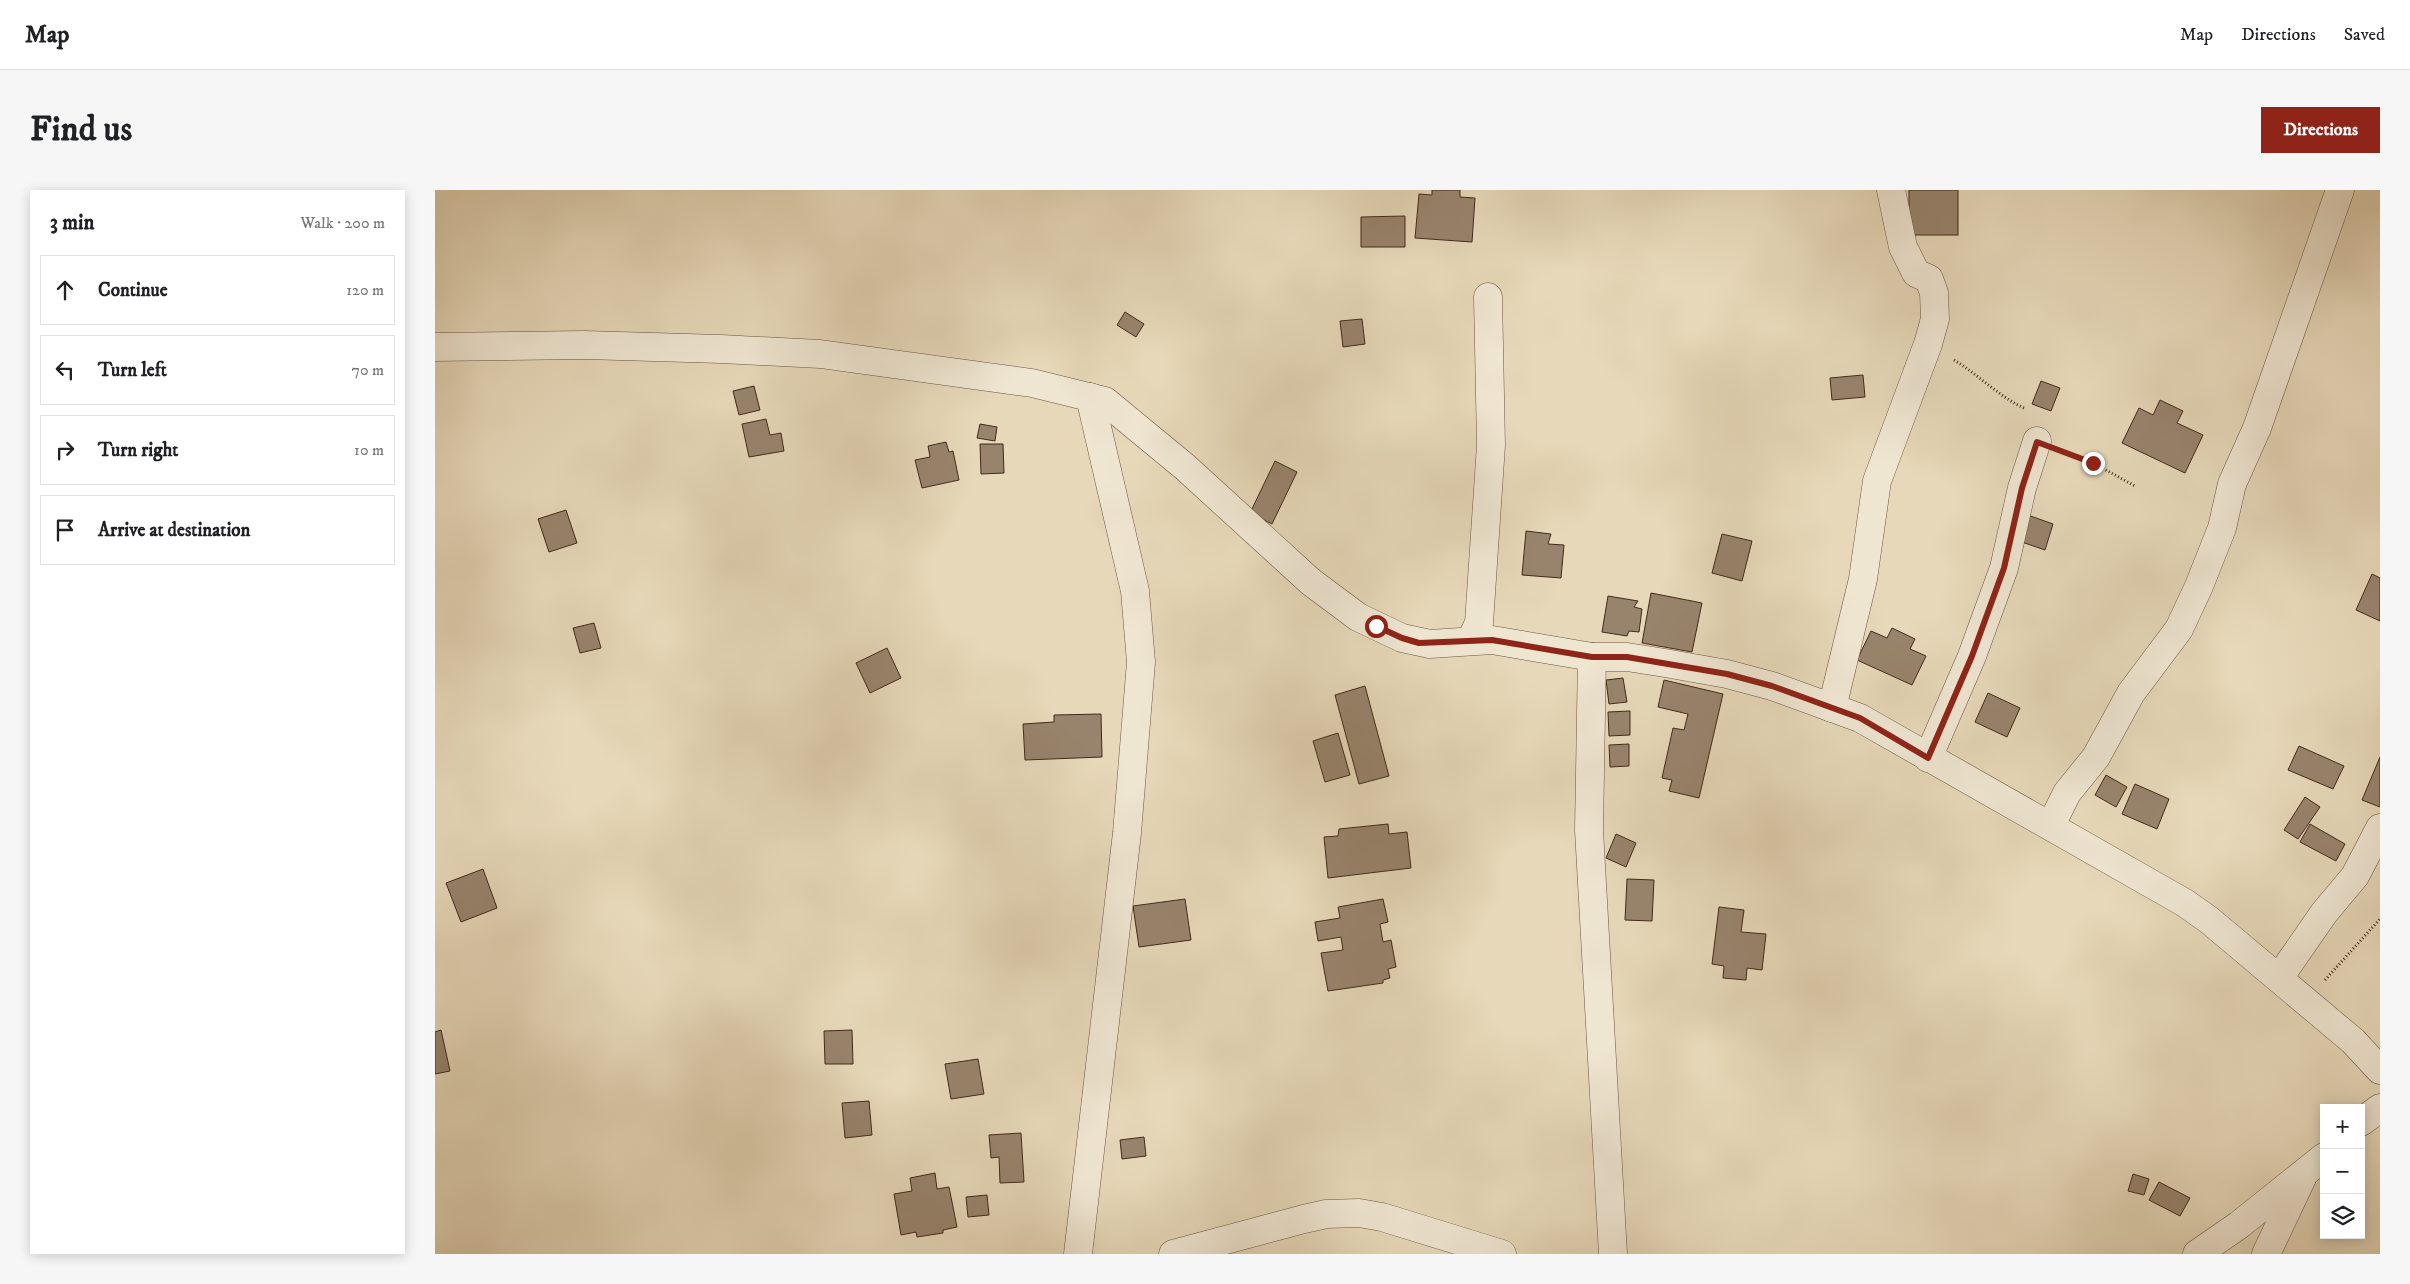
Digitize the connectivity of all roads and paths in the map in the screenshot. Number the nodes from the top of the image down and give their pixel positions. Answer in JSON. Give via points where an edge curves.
{"nodes":[{"id":1,"x":1891,"y":190,"type":"edge"},
{"id":2,"x":2340,"y":190,"type":"edge"},
{"id":3,"x":1489,"y":296,"type":"dead end"},
{"id":4,"x":1928,"y":344,"type":"junction"},
{"id":5,"x":435,"y":347,"type":"edge"},
{"id":6,"x":1090,"y":397,"type":"junction"},
{"id":7,"x":2026,"y":409,"type":"dead end"},
{"id":8,"x":2037,"y":442,"type":"joint"},
{"id":9,"x":2135,"y":486,"type":"dead end"},
{"id":10,"x":1471,"y":640,"type":"junction"},
{"id":11,"x":1592,"y":657,"type":"junction"},
{"id":12,"x":1832,"y":708,"type":"junction"},
{"id":13,"x":1928,"y":758,"type":"junction"},
{"id":14,"x":2051,"y":825,"type":"junction"},
{"id":15,"x":2380,"y":828,"type":"edge"},
{"id":16,"x":2380,"y":919,"type":"edge"},
{"id":17,"x":2279,"y":978,"type":"junction"},
{"id":18,"x":2305,"y":1002,"type":"junction"},
{"id":19,"x":2380,"y":1070,"type":"edge"},
{"id":20,"x":2380,"y":1108,"type":"edge"},
{"id":21,"x":2365,"y":1119,"type":"edge"},
{"id":22,"x":2314,"y":1166,"type":"edge"},
{"id":23,"x":1078,"y":1254,"type":"edge"},
{"id":24,"x":1173,"y":1254,"type":"edge"},
{"id":25,"x":1502,"y":1254,"type":"edge"},
{"id":26,"x":1613,"y":1254,"type":"edge"},
{"id":27,"x":2197,"y":1254,"type":"edge"},
{"id":28,"x":2266,"y":1254,"type":"edge"}],
"edges":[{"from":1,"to":4,"type":"street","via":[[1903,247],[1916,273],[1929,279],[1934,293],[1935,319]]},
{"from":2,"to":14,"type":"street","via":[[2257,428],[2232,484],[2222,528],[2199,586],[2179,629],[2131,694],[2096,757],[2067,793]]},
{"from":3,"to":10,"type":"street","via":[[1491,445],[1479,623]]},
{"from":4,"to":7,"type":"path","via":[[1970,370],[2012,403]]},
{"from":4,"to":12,"type":"street","via":[[1877,481],[1863,579]]},
{"from":5,"to":6,"type":"street","via":[[595,345],[804,353],[1032,383]]},
{"from":6,"to":10,"type":"street","via":[[1105,401],[1185,467],[1311,582],[1358,617],[1419,643]]},
{"from":6,"to":23,"type":"street","via":[[1135,591],[1141,662],[1125,852]]},
{"from":8,"to":9,"type":"path","via":[[2093,463]]},
{"from":8,"to":13,"type":"street","via":[[2022,488],[2004,568],[1972,656]]},
{"from":10,"to":11,"type":"street","via":[[1492,640]]},
{"from":11,"to":12,"type":"street","via":[[1627,657],[1727,674]]},
{"from":11,"to":26,"type":"street","via":[[1589,830]]},
{"from":12,"to":13,"type":"street","via":[[1860,718]]},
{"from":13,"to":14,"type":"street"},
{"from":14,"to":17,"type":"street","via":[[2185,903]]},
{"from":15,"to":17,"type":"street","via":[[2355,876],[2324,913]]},
{"from":16,"to":18,"type":"path"},
{"from":17,"to":18,"type":"street"},
{"from":18,"to":19,"type":"street","via":[[2353,1041]]},
{"from":20,"to":21,"type":"street"},
{"from":22,"to":27,"type":"street"},
{"from":22,"to":28,"type":"street"},
{"from":24,"to":25,"type":"street","via":[[1325,1214],[1359,1212]]}]}
